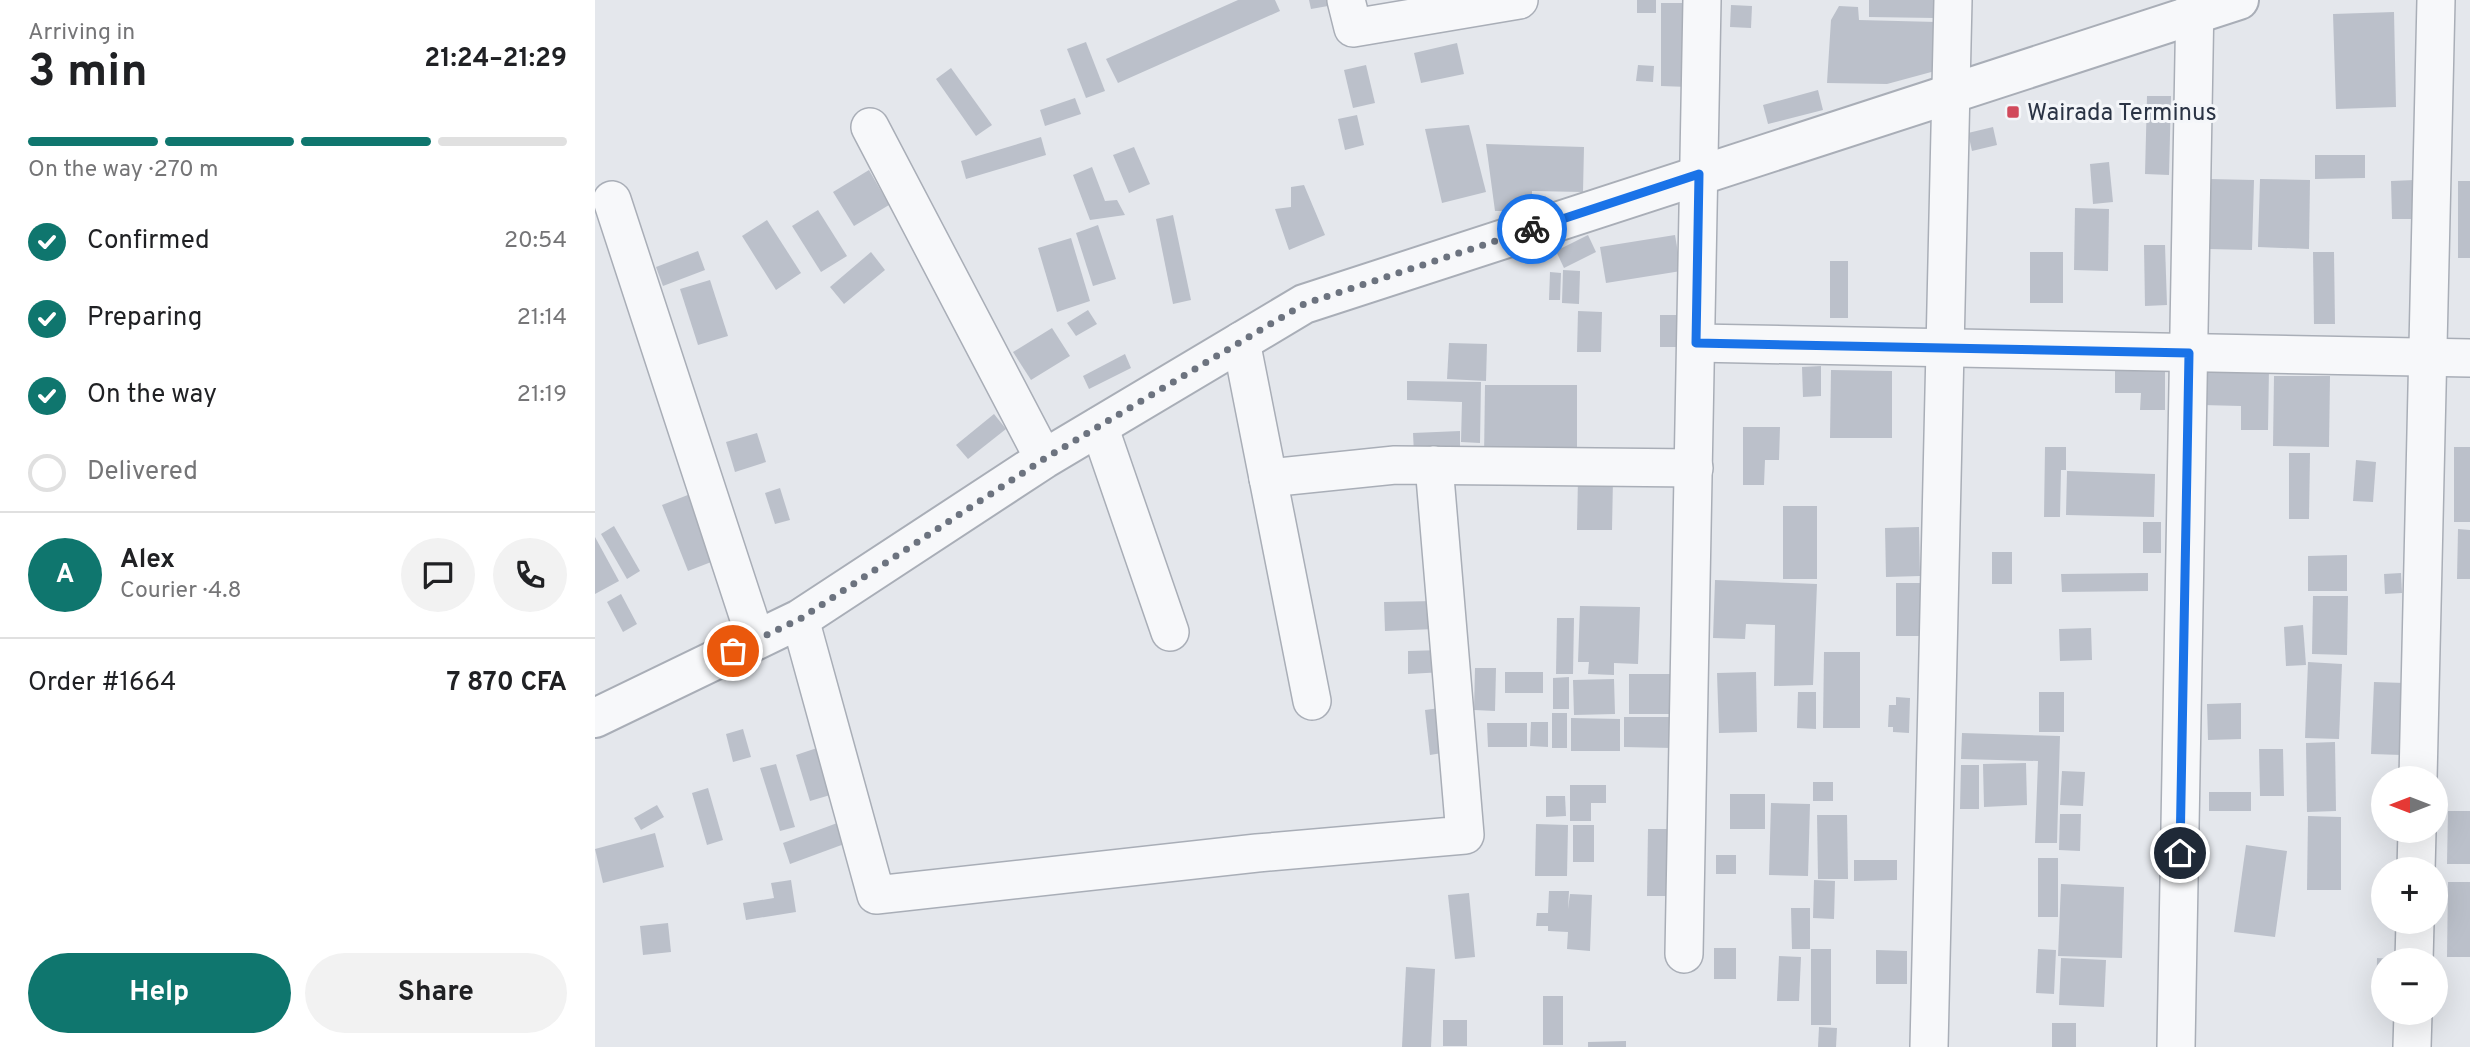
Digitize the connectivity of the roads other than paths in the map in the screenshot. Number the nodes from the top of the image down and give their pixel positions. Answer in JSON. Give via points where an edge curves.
{"nodes":[{"id":1,"x":1346,"y":0,"type":"edge"},
{"id":2,"x":1519,"y":0,"type":"edge"},
{"id":3,"x":1702,"y":0,"type":"edge"},
{"id":4,"x":1953,"y":0,"type":"edge"},
{"id":5,"x":2239,"y":0,"type":"edge"},
{"id":6,"x":2436,"y":0,"type":"edge"},
{"id":7,"x":1461,"y":5,"type":"edge"},
{"id":8,"x":2195,"y":8,"type":"edge"},
{"id":9,"x":1951,"y":92,"type":"junction"},
{"id":10,"x":870,"y":127,"type":"dead end"},
{"id":11,"x":1699,"y":174,"type":"junction"},
{"id":12,"x":612,"y":200,"type":"dead end"},
{"id":13,"x":1241,"y":341,"type":"junction"},
{"id":14,"x":1696,"y":343,"type":"junction"},
{"id":15,"x":1946,"y":348,"type":"junction"},
{"id":16,"x":2189,"y":353,"type":"junction"},
{"id":17,"x":2429,"y":358,"type":"junction"},
{"id":18,"x":2470,"y":358,"type":"edge"},
{"id":19,"x":1099,"y":426,"type":"junction"},
{"id":20,"x":1044,"y":459,"type":"junction"},
{"id":21,"x":1434,"y":465,"type":"junction"},
{"id":22,"x":1694,"y":468,"type":"junction"},
{"id":23,"x":1268,"y":478,"type":"junction"},
{"id":24,"x":800,"y":619,"type":"junction"},
{"id":25,"x":1170,"y":632,"type":"dead end"},
{"id":26,"x":756,"y":640,"type":"junction"},
{"id":27,"x":1312,"y":701,"type":"dead end"},
{"id":28,"x":595,"y":718,"type":"edge"},
{"id":29,"x":2419,"y":766,"type":"edge"},
{"id":30,"x":1684,"y":954,"type":"dead end"},
{"id":31,"x":2413,"y":1025,"type":"edge"},
{"id":32,"x":1929,"y":1047,"type":"edge"},
{"id":33,"x":2176,"y":1047,"type":"edge"},
{"id":34,"x":2412,"y":1047,"type":"edge"}],
"edges":[{"from":1,"to":7,"type":"street","via":[[1353,28]]},
{"from":2,"to":7,"type":"street"},
{"from":3,"to":11,"type":"street"},
{"from":4,"to":9,"type":"street"},
{"from":5,"to":8,"type":"street"},
{"from":6,"to":17,"type":"street"},
{"from":8,"to":9,"type":"street"},
{"from":8,"to":16,"type":"street"},
{"from":9,"to":11,"type":"street"},
{"from":9,"to":15,"type":"street"},
{"from":10,"to":20,"type":"street"},
{"from":11,"to":13,"type":"street","via":[[1304,304]]},
{"from":11,"to":14,"type":"street"},
{"from":12,"to":26,"type":"street"},
{"from":13,"to":19,"type":"street"},
{"from":13,"to":23,"type":"street"},
{"from":14,"to":15,"type":"street"},
{"from":14,"to":22,"type":"street"},
{"from":15,"to":16,"type":"street"},
{"from":15,"to":32,"type":"street"},
{"from":16,"to":17,"type":"street"},
{"from":16,"to":33,"type":"street"},
{"from":17,"to":18,"type":"street"},
{"from":17,"to":29,"type":"street"},
{"from":19,"to":20,"type":"street"},
{"from":19,"to":25,"type":"street"},
{"from":20,"to":24,"type":"street"},
{"from":21,"to":22,"type":"street"},
{"from":21,"to":23,"type":"street","via":[[1395,464]]},
{"from":21,"to":24,"type":"street","via":[[1465,835],[876,895]]},
{"from":22,"to":30,"type":"street"},
{"from":23,"to":27,"type":"street"},
{"from":24,"to":26,"type":"street"},
{"from":26,"to":28,"type":"street"},
{"from":31,"to":34,"type":"street"}]}
